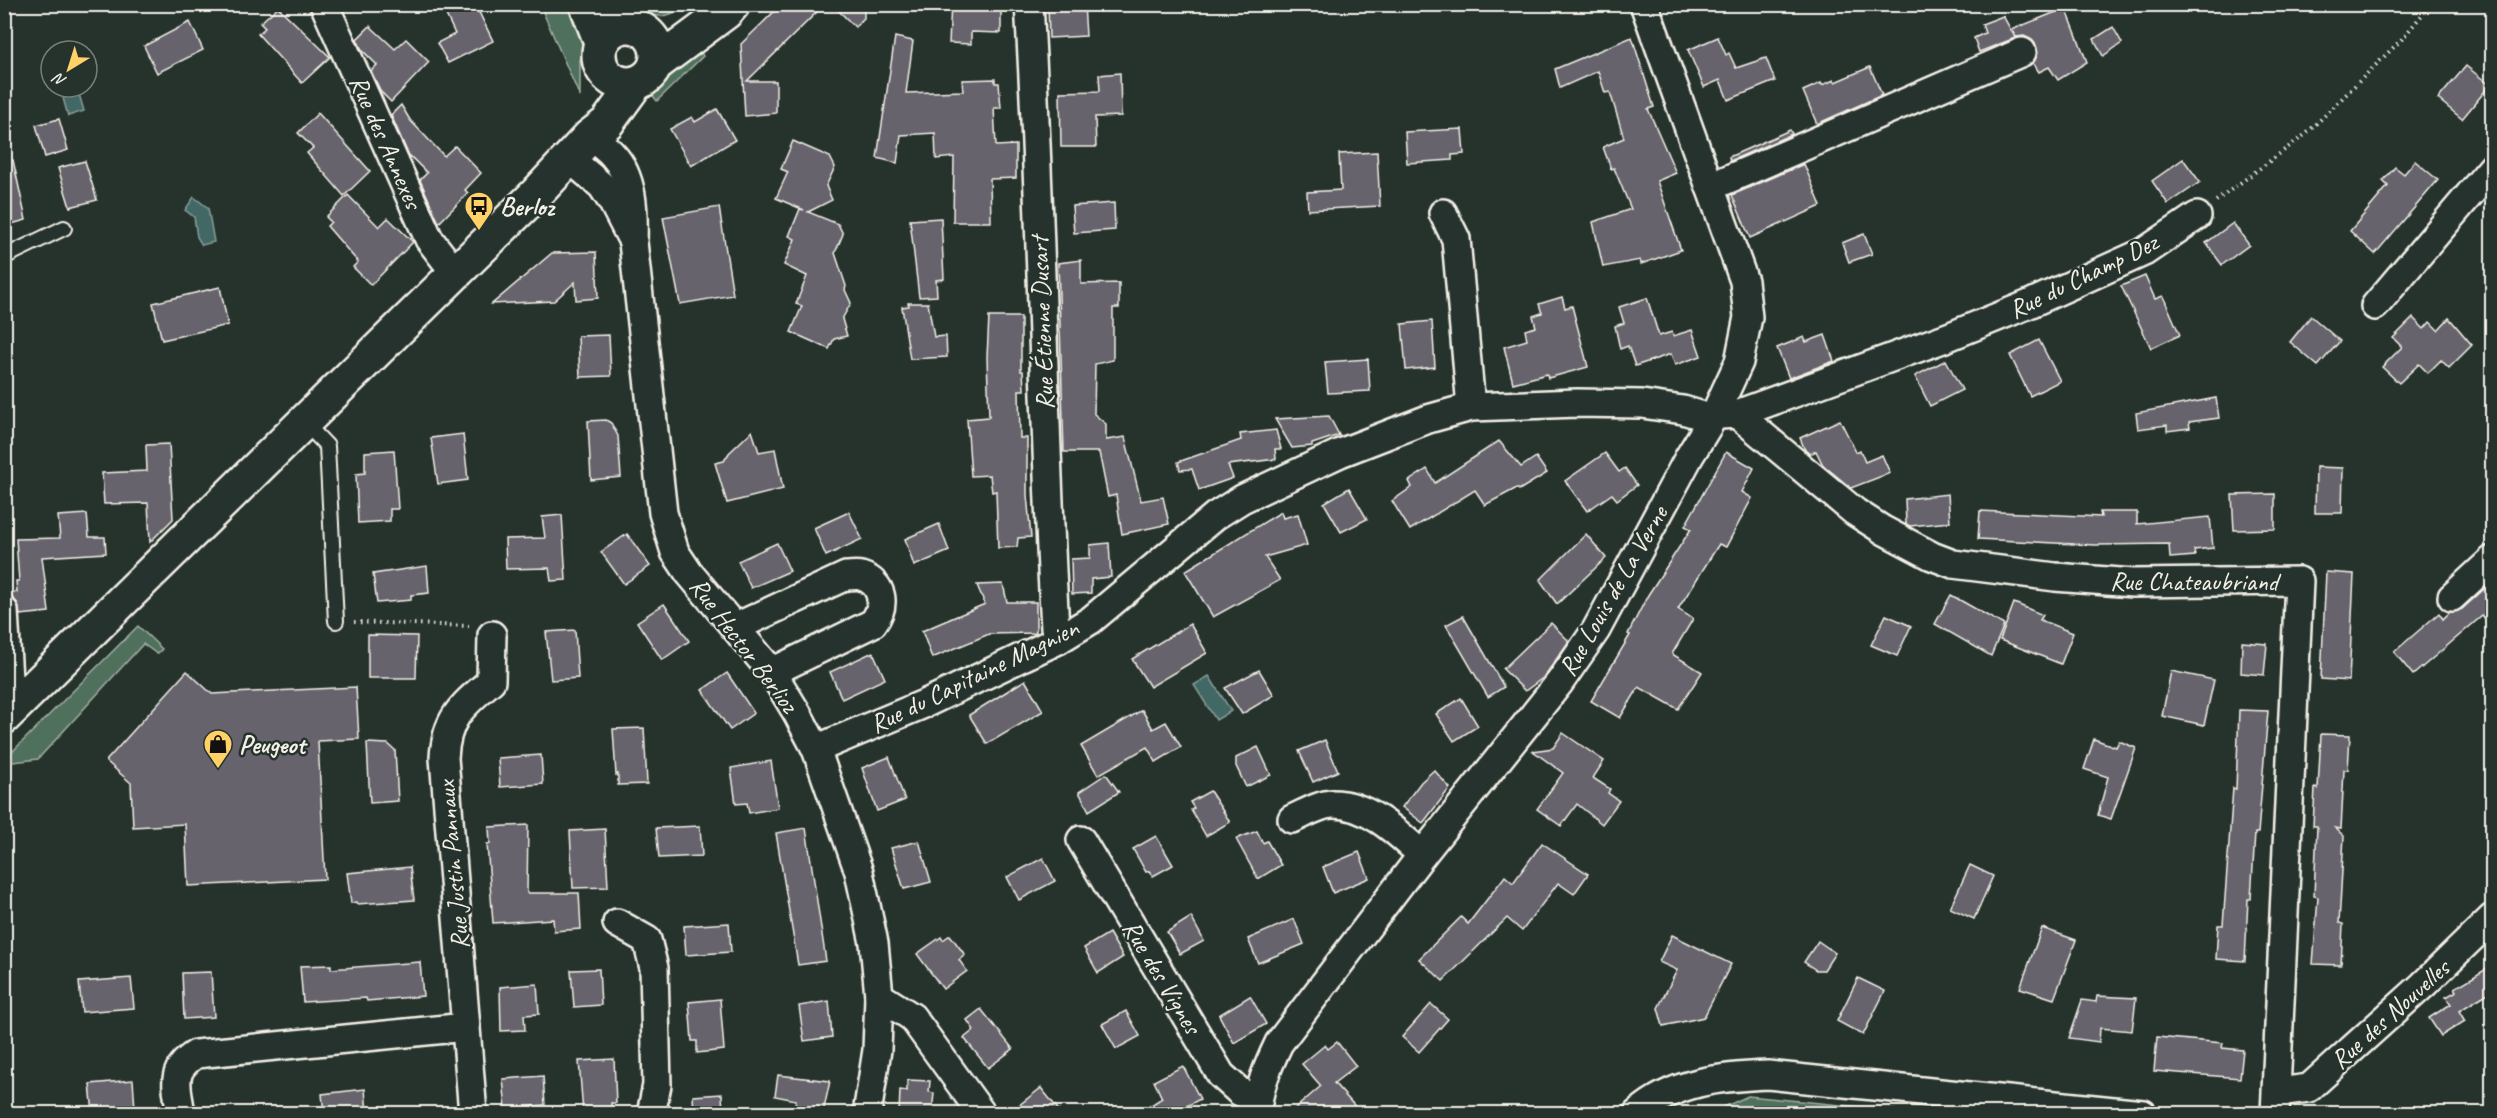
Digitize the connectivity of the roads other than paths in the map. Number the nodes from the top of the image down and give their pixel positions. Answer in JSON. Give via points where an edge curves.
{"nodes":[{"id":1,"x":324,"y":4,"type":"edge"},
{"id":2,"x":583,"y":4,"type":"edge"},
{"id":3,"x":604,"y":4,"type":"edge"},
{"id":4,"x":712,"y":4,"type":"edge"},
{"id":5,"x":733,"y":4,"type":"edge"},
{"id":6,"x":1029,"y":4,"type":"edge"},
{"id":7,"x":1644,"y":4,"type":"edge"},
{"id":8,"x":635,"y":28,"type":"junction"},
{"id":9,"x":2022,"y":52,"type":"dead end"},
{"id":10,"x":601,"y":58,"type":"junction"},
{"id":11,"x":646,"y":73,"type":"junction"},
{"id":12,"x":580,"y":148,"type":"junction"},
{"id":13,"x":2493,"y":168,"type":"edge"},
{"id":14,"x":1710,"y":187,"type":"junction"},
{"id":15,"x":1443,"y":213,"type":"dead end"},
{"id":16,"x":2197,"y":216,"type":"road end"},
{"id":17,"x":64,"y":228,"type":"dead end"},
{"id":18,"x":4,"y":257,"type":"edge"},
{"id":19,"x":456,"y":274,"type":"junction"},
{"id":20,"x":2375,"y":306,"type":"dead end"},
{"id":21,"x":1471,"y":407,"type":"junction"},
{"id":22,"x":1725,"y":415,"type":"junction"},
{"id":23,"x":305,"y":423,"type":"junction"},
{"id":24,"x":2493,"y":560,"type":"edge"},
{"id":25,"x":2452,"y":597,"type":"dead end"},
{"id":26,"x":4,"y":611,"type":"edge"},
{"id":27,"x":336,"y":621,"type":"road end"},
{"id":28,"x":736,"y":627,"type":"junction"},
{"id":29,"x":492,"y":635,"type":"road end"},
{"id":30,"x":1058,"y":640,"type":"junction"},
{"id":31,"x":771,"y":672,"type":"junction"},
{"id":32,"x":13,"y":708,"type":"edge"},
{"id":33,"x":816,"y":748,"type":"junction"},
{"id":34,"x":1292,"y":819,"type":"dead end"},
{"id":35,"x":1081,"y":840,"type":"dead end"},
{"id":36,"x":1422,"y":855,"type":"junction"},
{"id":37,"x":2493,"y":918,"type":"edge"},
{"id":38,"x":617,"y":923,"type":"dead end"},
{"id":39,"x":879,"y":996,"type":"junction"},
{"id":40,"x":466,"y":1027,"type":"junction"},
{"id":41,"x":2277,"y":1103,"type":"edge"},
{"id":42,"x":1257,"y":1107,"type":"edge"},
{"id":43,"x":181,"y":1113,"type":"edge"},
{"id":44,"x":473,"y":1113,"type":"edge"},
{"id":45,"x":651,"y":1113,"type":"edge"},
{"id":46,"x":867,"y":1113,"type":"edge"},
{"id":47,"x":982,"y":1113,"type":"edge"},
{"id":48,"x":1637,"y":1113,"type":"edge"},
{"id":49,"x":2143,"y":1113,"type":"edge"}],
"edges":[{"from":1,"to":19,"type":"street","name":"Rue des Annexes","via":[[429,239]]},
{"from":2,"to":10,"type":"street"},
{"from":3,"to":8,"type":"street"},
{"from":4,"to":8,"type":"main road","via":[[678,20]]},
{"from":5,"to":11,"type":"main road"},
{"from":6,"to":30,"type":"street","name":"Rue Étienne Dusart","via":[[1048,517],[1054,628]]},
{"from":7,"to":14,"type":"street","name":"Rue Louis de La Verne"},
{"from":8,"to":10,"type":"main road","via":[[613,30],[605,38]]},
{"from":8,"to":11,"type":"main road","via":[[655,45]]},
{"from":9,"to":14,"type":"street"},
{"from":10,"to":11,"type":"main road","via":[[614,80],[624,84]]},
{"from":10,"to":12,"type":"main road","via":[[600,91]]},
{"from":11,"to":12,"type":"main road","via":[[608,123]]},
{"from":12,"to":19,"type":"main road"},
{"from":12,"to":28,"type":"street","name":"Rue Hector Berlioz","via":[[612,153],[626,175],[634,214],[633,242],[663,513],[675,552]]},
{"from":13,"to":20,"type":"street"},
{"from":14,"to":22,"type":"street","name":"Rue Louis de La Verne","via":[[1742,271],[1748,317]]},
{"from":15,"to":21,"type":"street","via":[[1456,239]]},
{"from":16,"to":22,"type":"street","name":"Rue du Champ Dez","via":[[2144,252],[2027,305],[1948,337]]},
{"from":17,"to":18,"type":"lane"},
{"from":19,"to":23,"type":"main road"},
{"from":21,"to":22,"type":"street","name":"Rue du Capitaine Magnien","via":[[1642,404]]},
{"from":21,"to":30,"type":"street","name":"Rue du Capitaine Magnien","via":[[1340,453],[1242,499],[1215,516],[1091,620]]},
{"from":22,"to":36,"type":"street","name":"Rue Louis de La Verne","via":[[1689,457],[1596,630],[1560,682]]},
{"from":22,"to":41,"type":"street","name":"Rue Chateaubriand","via":[[1855,512],[1953,564],[2133,584],[2299,581]]},
{"from":23,"to":27,"type":"lane","via":[[327,446]]},
{"from":23,"to":32,"type":"main road"},
{"from":24,"to":25,"type":"street"},
{"from":26,"to":32,"type":"street"},
{"from":28,"to":31,"type":"street","name":"Rue Hector Berlioz"},
{"from":28,"to":31,"type":"street","via":[[846,576],[861,576],[875,585],[883,601],[873,623]]},
{"from":29,"to":40,"type":"street","name":"Rue Justin Pannaux","via":[[491,681],[453,718],[444,745]]},
{"from":30,"to":33,"type":"street","name":"Rue du Capitaine Magnien","via":[[924,704]]},
{"from":31,"to":33,"type":"street","name":"Rue Hector Berlioz"},
{"from":33,"to":39,"type":"street","name":"Rue Hector Berlioz","via":[[859,872],[874,943]]},
{"from":34,"to":36,"type":"street","via":[[1331,804],[1351,808],[1396,831]]},
{"from":35,"to":42,"type":"street","name":"Rue des Vignes","via":[[1221,1075]]},
{"from":36,"to":42,"type":"street","name":"Rue Louis de La Verne","via":[[1279,1042],[1264,1074]]},
{"from":37,"to":41,"type":"street","name":"Rue des Nouvelles","via":[[2309,1088]]},
{"from":38,"to":45,"type":"street","via":[[647,940],[654,968],[657,1085]]},
{"from":39,"to":46,"type":"street","name":"Rue Hector Berlioz","via":[[877,1050]]},
{"from":39,"to":47,"type":"street","via":[[912,1017]]},
{"from":40,"to":43,"type":"street","via":[[196,1053],[182,1062],[176,1079]]},
{"from":40,"to":44,"type":"street","name":"Rue Justin Pannaux"},
{"from":48,"to":49,"type":"street","via":[[1670,1092],[1698,1081],[1768,1075]]}]}
